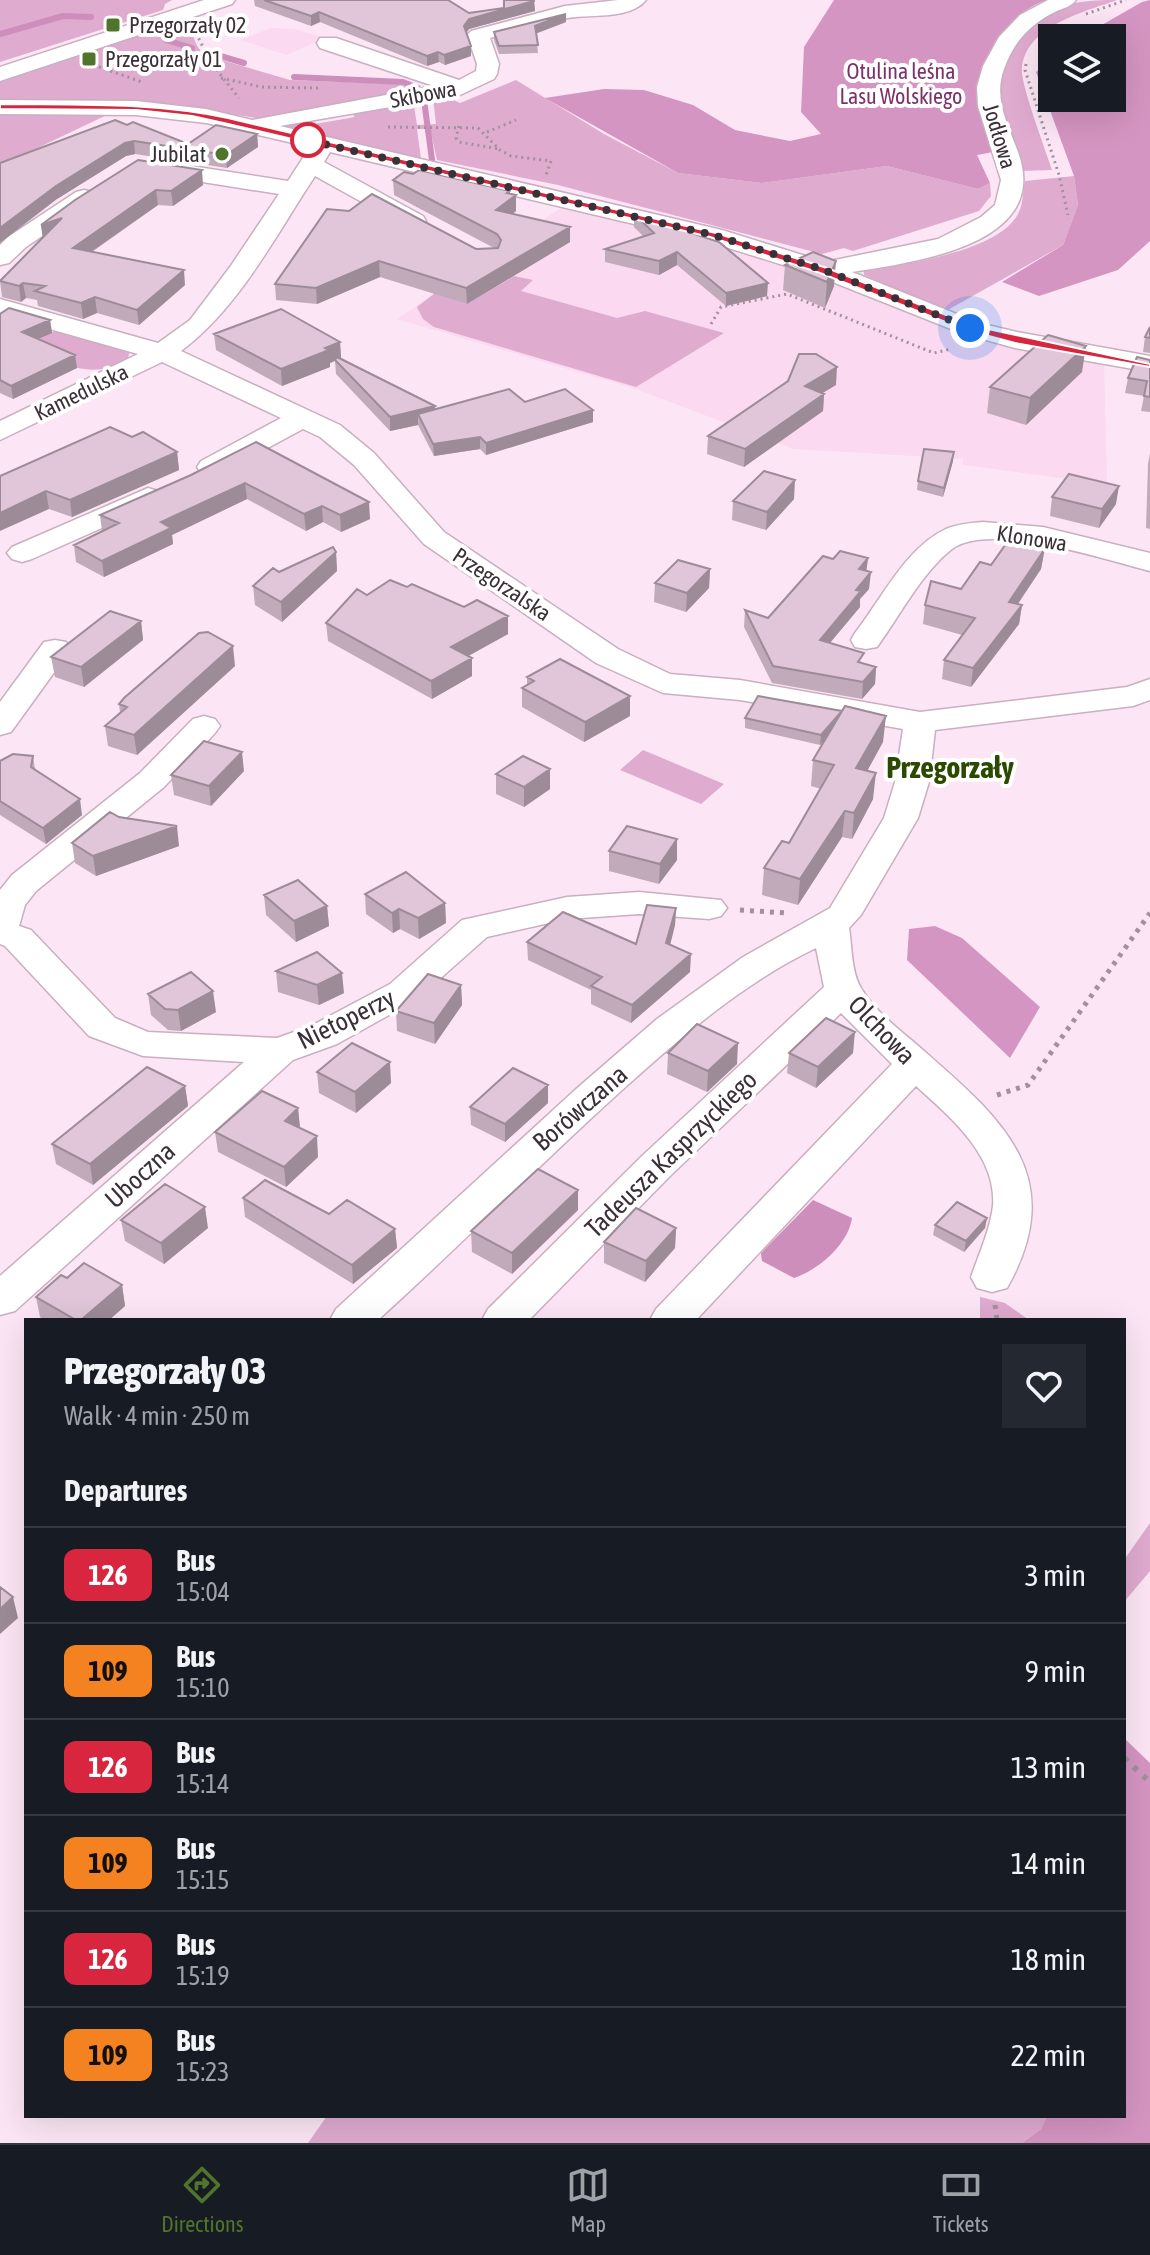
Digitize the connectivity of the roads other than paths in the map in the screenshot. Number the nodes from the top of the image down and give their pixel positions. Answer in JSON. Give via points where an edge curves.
{"nodes":[{"id":1,"x":225,"y":0,"type":"edge"},
{"id":2,"x":636,"y":0,"type":"edge"},
{"id":3,"x":1073,"y":8,"type":"edge"},
{"id":4,"x":187,"y":13,"type":"edge"},
{"id":5,"x":328,"y":43,"type":"dead end"},
{"id":6,"x":0,"y":74,"type":"edge"},
{"id":7,"x":460,"y":88,"type":"junction"},
{"id":8,"x":0,"y":107,"type":"edge"},
{"id":9,"x":251,"y":126,"type":"junction"},
{"id":10,"x":167,"y":142,"type":"edge"},
{"id":11,"x":318,"y":154,"type":"junction"},
{"id":12,"x":101,"y":186,"type":"edge"},
{"id":13,"x":295,"y":189,"type":"junction"},
{"id":14,"x":440,"y":234,"type":"edge"},
{"id":15,"x":0,"y":258,"type":"edge"},
{"id":16,"x":824,"y":270,"type":"junction"},
{"id":17,"x":0,"y":307,"type":"edge"},
{"id":18,"x":162,"y":352,"type":"junction"},
{"id":19,"x":1150,"y":364,"type":"edge"},
{"id":20,"x":304,"y":417,"type":"junction"},
{"id":21,"x":0,"y":432,"type":"edge"},
{"id":22,"x":22,"y":553,"type":"dead end"},
{"id":23,"x":1150,"y":562,"type":"edge"},
{"id":24,"x":866,"y":640,"type":"dead end"},
{"id":25,"x":55,"y":649,"type":"edge"},
{"id":26,"x":1150,"y":689,"type":"edge"},
{"id":27,"x":920,"y":722,"type":"junction"},
{"id":28,"x":0,"y":725,"type":"edge"},
{"id":29,"x":204,"y":726,"type":"dead end"},
{"id":30,"x":709,"y":908,"type":"dead end"},
{"id":31,"x":831,"y":926,"type":"junction"},
{"id":32,"x":0,"y":931,"type":"edge"},
{"id":33,"x":843,"y":990,"type":"junction"},
{"id":34,"x":280,"y":1051,"type":"junction"},
{"id":35,"x":914,"y":1064,"type":"junction"},
{"id":36,"x":992,"y":1277,"type":"dead end"},
{"id":37,"x":0,"y":1300,"type":"edge"},
{"id":38,"x":353,"y":1318,"type":"edge"},
{"id":39,"x":505,"y":1318,"type":"edge"},
{"id":40,"x":673,"y":1318,"type":"edge"}],
"edges":[{"from":1,"to":4,"type":"street"},
{"from":2,"to":7,"type":"street","name":"Skibowa","via":[[478,35],[486,74]]},
{"from":3,"to":16,"type":"street","name":"Jodłowa","via":[[1022,23],[1006,41],[993,70],[988,96],[1013,178],[1004,209],[981,227],[938,247]]},
{"from":4,"to":6,"type":"street"},
{"from":5,"to":7,"type":"street"},
{"from":7,"to":9,"type":"street","name":"Skibowa"},
{"from":8,"to":9,"type":"street","name":"Jodłowa","via":[[158,109]]},
{"from":9,"to":11,"type":"street","name":"Jodłowa"},
{"from":10,"to":13,"type":"street","via":[[129,168]]},
{"from":11,"to":13,"type":"street"},
{"from":11,"to":14,"type":"street"},
{"from":11,"to":16,"type":"street","name":"Jodłowa","via":[[538,193],[713,235]]},
{"from":12,"to":15,"type":"street"},
{"from":13,"to":18,"type":"street","via":[[199,325]]},
{"from":16,"to":19,"type":"street","name":"Jodłowa","via":[[996,336]]},
{"from":17,"to":18,"type":"street","name":"Przegorzalska"},
{"from":18,"to":20,"type":"street","name":"Przegorzalska"},
{"from":18,"to":21,"type":"street","name":"Kamedulska"},
{"from":20,"to":22,"type":"street","via":[[174,486]]},
{"from":20,"to":27,"type":"street","name":"Przegorzalska","via":[[364,459],[434,538],[607,656],[663,683],[766,694]]},
{"from":23,"to":24,"type":"street","name":"Klonowa","via":[[1010,530],[974,531],[944,541]]},
{"from":25,"to":28,"type":"street"},
{"from":26,"to":27,"type":"street","name":"Przegorzalska","via":[[1133,696]]},
{"from":27,"to":31,"type":"street","via":[[901,818],[843,915]]},
{"from":29,"to":32,"type":"street","via":[[152,780],[24,883],[8,904]]},
{"from":30,"to":34,"type":"street","name":"Nietoperzy","via":[[639,903],[567,908],[475,928],[403,992],[324,1035]]},
{"from":31,"to":33,"type":"street","name":"Olchowa"},
{"from":31,"to":38,"type":"street","name":"Borówczana","via":[[771,955],[670,1028],[513,1166]]},
{"from":32,"to":34,"type":"street","name":"Nietoperzy","via":[[18,938],[102,1027],[124,1038],[143,1044]]},
{"from":33,"to":35,"type":"street","name":"Olchowa"},
{"from":33,"to":39,"type":"street","name":"Tadeusza Kasprzyckiego"},
{"from":34,"to":37,"type":"street","name":"Uboczna"},
{"from":35,"to":36,"type":"street","name":"Olchowa","via":[[963,1105],[1006,1166],[1014,1201]]},
{"from":35,"to":40,"type":"street"}]}
